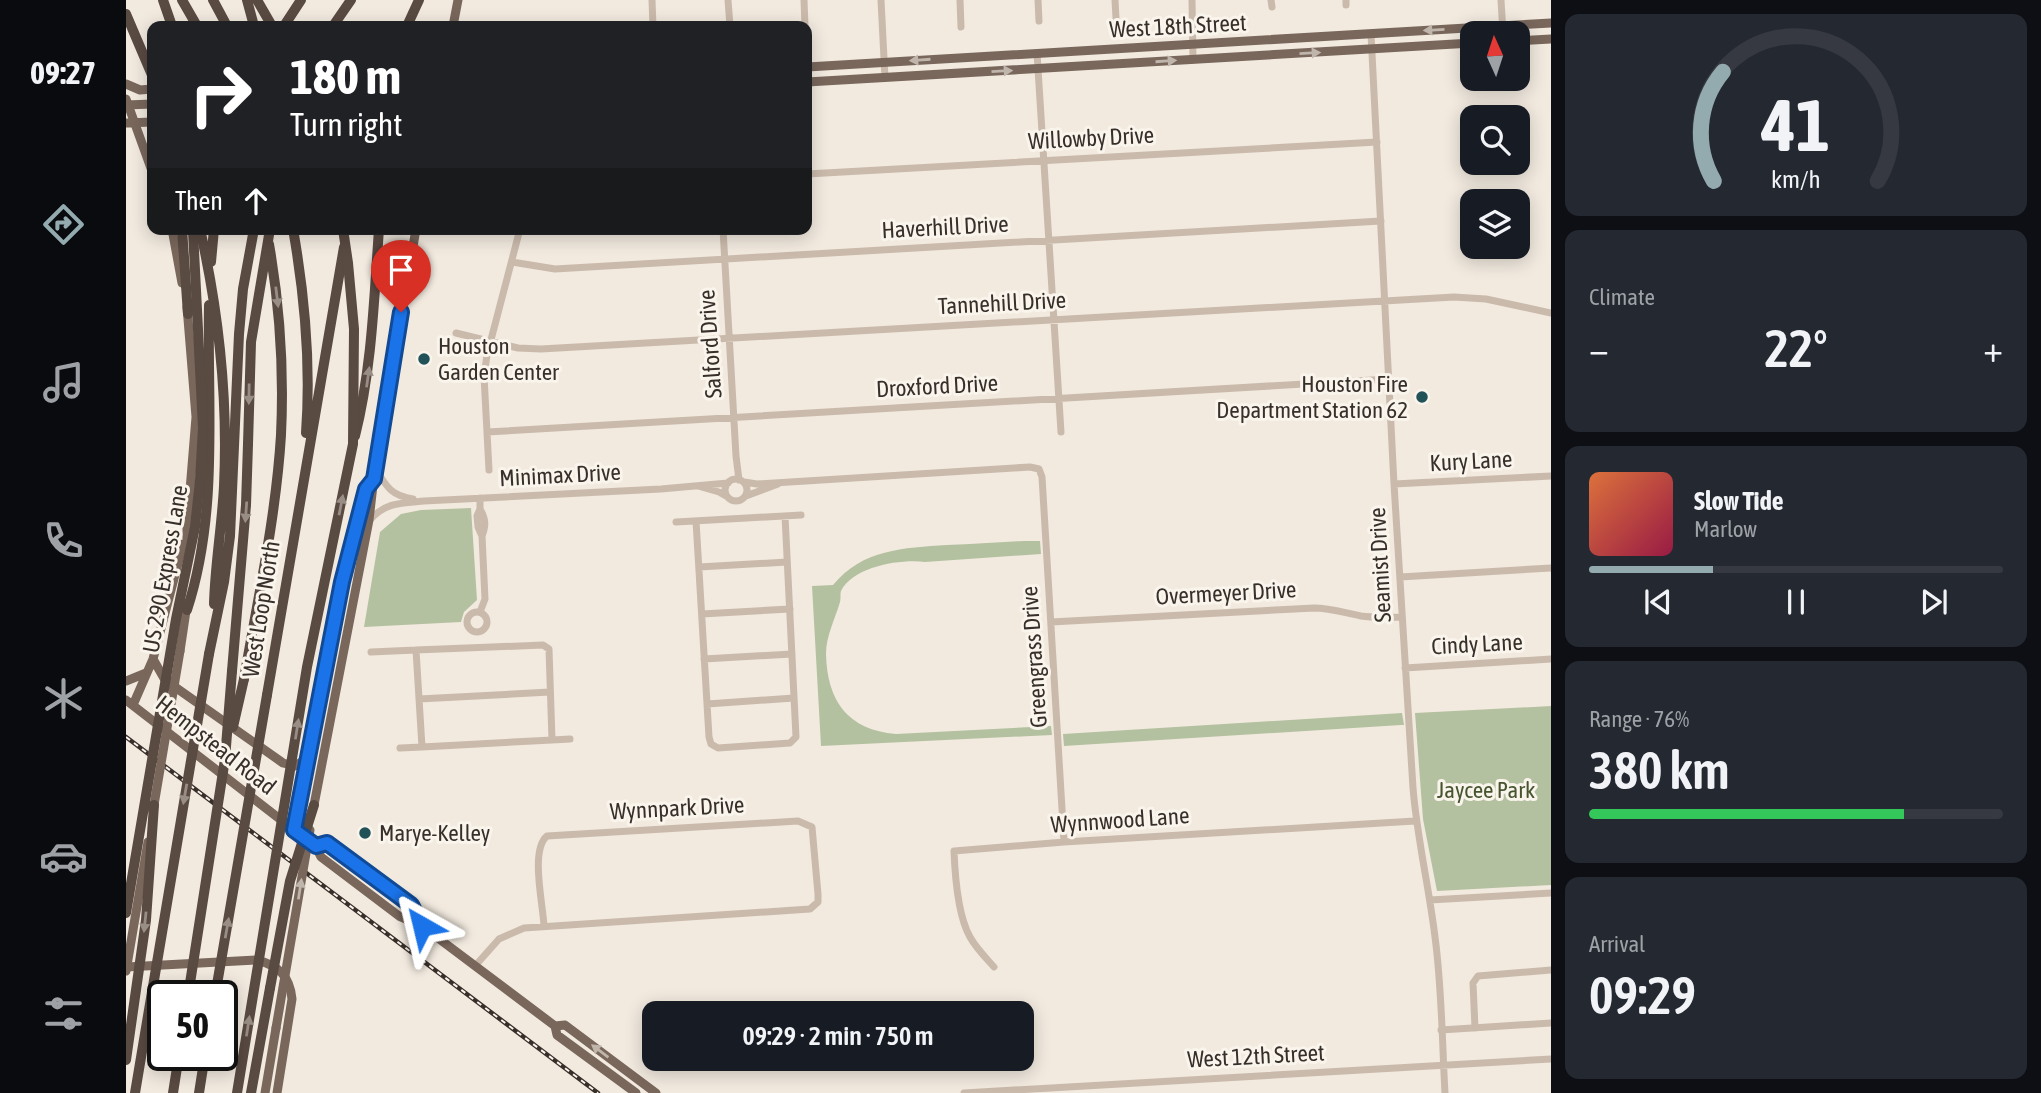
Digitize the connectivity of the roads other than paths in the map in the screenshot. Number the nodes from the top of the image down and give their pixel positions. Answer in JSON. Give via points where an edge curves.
{"nodes":[{"id":1,"x":163,"y":0,"type":"edge"},
{"id":2,"x":182,"y":0,"type":"edge"},
{"id":3,"x":213,"y":0,"type":"edge"},
{"id":4,"x":247,"y":0,"type":"edge"},
{"id":5,"x":257,"y":0,"type":"edge"},
{"id":6,"x":301,"y":0,"type":"edge"},
{"id":7,"x":352,"y":0,"type":"edge"},
{"id":8,"x":419,"y":0,"type":"edge"},
{"id":9,"x":458,"y":0,"type":"edge"},
{"id":10,"x":652,"y":0,"type":"edge"},
{"id":11,"x":728,"y":0,"type":"edge"},
{"id":12,"x":804,"y":0,"type":"edge"},
{"id":13,"x":881,"y":0,"type":"edge"},
{"id":14,"x":960,"y":0,"type":"edge"},
{"id":15,"x":1038,"y":0,"type":"edge"},
{"id":16,"x":1115,"y":0,"type":"edge"},
{"id":17,"x":1192,"y":0,"type":"edge"},
{"id":18,"x":1501,"y":0,"type":"edge"},
{"id":19,"x":126,"y":14,"type":"edge"},
{"id":20,"x":1116,"y":18,"type":"dead end"},
{"id":21,"x":170,"y":21,"type":"edge"},
{"id":22,"x":194,"y":21,"type":"edge"},
{"id":23,"x":224,"y":21,"type":"edge"},
{"id":24,"x":253,"y":21,"type":"edge"},
{"id":25,"x":269,"y":21,"type":"edge"},
{"id":26,"x":287,"y":21,"type":"edge"},
{"id":27,"x":337,"y":21,"type":"edge"},
{"id":28,"x":344,"y":21,"type":"edge"},
{"id":29,"x":409,"y":21,"type":"edge"},
{"id":30,"x":454,"y":21,"type":"edge"},
{"id":31,"x":653,"y":21,"type":"edge"},
{"id":32,"x":730,"y":21,"type":"edge"},
{"id":33,"x":805,"y":21,"type":"edge"},
{"id":34,"x":1039,"y":21,"type":"dead end"},
{"id":35,"x":1502,"y":21,"type":"edge"},
{"id":36,"x":1551,"y":23,"type":"edge"},
{"id":37,"x":1530,"y":26,"type":"edge"},
{"id":38,"x":961,"y":27,"type":"dead end"},
{"id":39,"x":1460,"y":31,"type":"edge"},
{"id":40,"x":1371,"y":34,"type":"junction"},
{"id":41,"x":1281,"y":39,"type":"junction"},
{"id":42,"x":1551,"y":39,"type":"edge"},
{"id":43,"x":1530,"y":40,"type":"edge"},
{"id":44,"x":1192,"y":44,"type":"junction"},
{"id":45,"x":1460,"y":44,"type":"edge"},
{"id":46,"x":1371,"y":49,"type":"junction"},
{"id":47,"x":1037,"y":53,"type":"junction"},
{"id":48,"x":1281,"y":55,"type":"junction"},
{"id":49,"x":961,"y":58,"type":"junction"},
{"id":50,"x":1193,"y":60,"type":"junction"},
{"id":51,"x":147,"y":63,"type":"edge"},
{"id":52,"x":884,"y":63,"type":"junction"},
{"id":53,"x":812,"y":67,"type":"edge"},
{"id":54,"x":1038,"y":68,"type":"junction"},
{"id":55,"x":962,"y":73,"type":"junction"},
{"id":56,"x":885,"y":78,"type":"junction"},
{"id":57,"x":812,"y":82,"type":"edge"},
{"id":58,"x":126,"y":84,"type":"edge"},
{"id":59,"x":147,"y":89,"type":"edge"},
{"id":60,"x":127,"y":103,"type":"edge"},
{"id":61,"x":147,"y":104,"type":"edge"},
{"id":62,"x":130,"y":123,"type":"edge"},
{"id":63,"x":1377,"y":142,"type":"junction"},
{"id":64,"x":147,"y":158,"type":"edge"},
{"id":65,"x":1043,"y":160,"type":"junction"},
{"id":66,"x":812,"y":174,"type":"edge"},
{"id":67,"x":1381,"y":221,"type":"junction"},
{"id":68,"x":173,"y":235,"type":"edge"},
{"id":69,"x":182,"y":235,"type":"edge"},
{"id":70,"x":193,"y":235,"type":"edge"},
{"id":71,"x":201,"y":235,"type":"edge"},
{"id":72,"x":214,"y":235,"type":"edge"},
{"id":73,"x":253,"y":235,"type":"edge"},
{"id":74,"x":267,"y":235,"type":"edge"},
{"id":75,"x":269,"y":235,"type":"edge"},
{"id":76,"x":294,"y":235,"type":"edge"},
{"id":77,"x":344,"y":235,"type":"edge"},
{"id":78,"x":346,"y":235,"type":"edge"},
{"id":79,"x":379,"y":235,"type":"edge"},
{"id":80,"x":415,"y":235,"type":"edge"},
{"id":81,"x":519,"y":235,"type":"edge"},
{"id":82,"x":723,"y":235,"type":"edge"},
{"id":83,"x":1048,"y":240,"type":"junction"},
{"id":84,"x":724,"y":259,"type":"junction"},
{"id":85,"x":512,"y":262,"type":"junction"},
{"id":86,"x":1385,"y":300,"type":"junction"},
{"id":87,"x":1551,"y":313,"type":"edge"},
{"id":88,"x":188,"y":314,"type":"junction"},
{"id":89,"x":1054,"y":319,"type":"junction"},
{"id":90,"x":456,"y":333,"type":"dead end"},
{"id":91,"x":729,"y":338,"type":"junction"},
{"id":92,"x":491,"y":342,"type":"junction"},
{"id":93,"x":1390,"y":379,"type":"junction"},
{"id":94,"x":1059,"y":399,"type":"junction"},
{"id":95,"x":734,"y":417,"type":"junction"},
{"id":96,"x":487,"y":432,"type":"junction"},
{"id":97,"x":1061,"y":432,"type":"dead end"},
{"id":98,"x":230,"y":443,"type":"junction"},
{"id":99,"x":353,"y":444,"type":"junction"},
{"id":100,"x":375,"y":468,"type":"junction"},
{"id":101,"x":489,"y":470,"type":"dead end"},
{"id":102,"x":1040,"y":470,"type":"joint"},
{"id":103,"x":1551,"y":476,"type":"edge"},
{"id":104,"x":303,"y":479,"type":"junction"},
{"id":105,"x":374,"y":479,"type":"junction"},
{"id":106,"x":735,"y":481,"type":"junction"},
{"id":107,"x":789,"y":481,"type":"junction"},
{"id":108,"x":1394,"y":484,"type":"junction"},
{"id":109,"x":698,"y":486,"type":"junction"},
{"id":110,"x":746,"y":496,"type":"junction"},
{"id":111,"x":726,"y":497,"type":"junction"},
{"id":112,"x":480,"y":498,"type":"junction"},
{"id":113,"x":424,"y":501,"type":"junction"},
{"id":114,"x":801,"y":515,"type":"dead end"},
{"id":115,"x":785,"y":516,"type":"junction"},
{"id":116,"x":369,"y":520,"type":"junction"},
{"id":117,"x":696,"y":521,"type":"junction"},
{"id":118,"x":676,"y":522,"type":"dead end"},
{"id":119,"x":187,"y":527,"type":"junction"},
{"id":120,"x":787,"y":562,"type":"junction"},
{"id":121,"x":699,"y":567,"type":"junction"},
{"id":122,"x":1551,"y":568,"type":"edge"},
{"id":123,"x":1400,"y":577,"type":"junction"},
{"id":124,"x":790,"y":609,"type":"junction"},
{"id":125,"x":187,"y":610,"type":"junction"},
{"id":126,"x":480,"y":612,"type":"junction"},
{"id":127,"x":702,"y":614,"type":"junction"},
{"id":128,"x":1402,"y":617,"type":"junction"},
{"id":129,"x":1051,"y":622,"type":"junction"},
{"id":130,"x":483,"y":630,"type":"junction"},
{"id":131,"x":474,"y":632,"type":"junction"},
{"id":132,"x":475,"y":648,"type":"junction"},
{"id":133,"x":484,"y":648,"type":"junction"},
{"id":134,"x":416,"y":650,"type":"junction"},
{"id":135,"x":371,"y":652,"type":"dead end"},
{"id":136,"x":792,"y":654,"type":"junction"},
{"id":137,"x":704,"y":659,"type":"junction"},
{"id":138,"x":1551,"y":659,"type":"edge"},
{"id":139,"x":153,"y":660,"type":"junction"},
{"id":140,"x":1405,"y":668,"type":"junction"},
{"id":141,"x":146,"y":673,"type":"junction"},
{"id":142,"x":126,"y":681,"type":"edge"},
{"id":143,"x":550,"y":692,"type":"junction"},
{"id":144,"x":794,"y":698,"type":"junction"},
{"id":145,"x":419,"y":699,"type":"junction"},
{"id":146,"x":130,"y":703,"type":"edge"},
{"id":147,"x":707,"y":704,"type":"junction"},
{"id":148,"x":570,"y":739,"type":"dead end"},
{"id":149,"x":552,"y":740,"type":"junction"},
{"id":150,"x":422,"y":747,"type":"junction"},
{"id":151,"x":400,"y":748,"type":"dead end"},
{"id":152,"x":310,"y":756,"type":"junction"},
{"id":153,"x":225,"y":759,"type":"junction"},
{"id":154,"x":154,"y":805,"type":"junction"},
{"id":155,"x":314,"y":805,"type":"junction"},
{"id":156,"x":1415,"y":821,"type":"junction"},
{"id":157,"x":294,"y":830,"type":"junction"},
{"id":158,"x":1064,"y":842,"type":"junction"},
{"id":159,"x":316,"y":846,"type":"junction"},
{"id":160,"x":1551,"y":893,"type":"edge"},
{"id":161,"x":1430,"y":900,"type":"junction"},
{"id":162,"x":126,"y":913,"type":"edge"},
{"id":163,"x":422,"y":926,"type":"junction"},
{"id":164,"x":544,"y":926,"type":"junction"},
{"id":165,"x":475,"y":966,"type":"junction"},
{"id":166,"x":994,"y":967,"type":"dead end"},
{"id":167,"x":126,"y":969,"type":"edge"},
{"id":168,"x":1551,"y":970,"type":"edge"},
{"id":169,"x":190,"y":980,"type":"edge"},
{"id":170,"x":218,"y":980,"type":"edge"},
{"id":171,"x":1551,"y":1023,"type":"edge"},
{"id":172,"x":555,"y":1026,"type":"junction"},
{"id":173,"x":1475,"y":1028,"type":"junction"},
{"id":174,"x":1441,"y":1030,"type":"junction"},
{"id":175,"x":1551,"y":1059,"type":"edge"},
{"id":176,"x":126,"y":1060,"type":"edge"},
{"id":177,"x":1443,"y":1065,"type":"junction"},
{"id":178,"x":177,"y":1071,"type":"edge"},
{"id":179,"x":174,"y":1089,"type":"edge"},
{"id":180,"x":135,"y":1093,"type":"edge"},
{"id":181,"x":237,"y":1093,"type":"edge"},
{"id":182,"x":251,"y":1093,"type":"edge"},
{"id":183,"x":265,"y":1093,"type":"edge"},
{"id":184,"x":277,"y":1093,"type":"edge"},
{"id":185,"x":636,"y":1093,"type":"edge"},
{"id":186,"x":656,"y":1093,"type":"edge"},
{"id":187,"x":964,"y":1093,"type":"edge"},
{"id":188,"x":1445,"y":1093,"type":"edge"}],
"edges":[{"from":1,"to":21,"type":"highway"},
{"from":2,"to":22,"type":"highway"},
{"from":3,"to":23,"type":"highway"},
{"from":4,"to":24,"type":"highway"},
{"from":5,"to":25,"type":"highway"},
{"from":6,"to":26,"type":"highway"},
{"from":7,"to":27,"type":"highway"},
{"from":7,"to":28,"type":"highway"},
{"from":8,"to":29,"type":"highway"},
{"from":9,"to":30,"type":"main road"},
{"from":10,"to":31,"type":"street"},
{"from":11,"to":32,"type":"street"},
{"from":12,"to":33,"type":"street"},
{"from":13,"to":52,"type":"street"},
{"from":14,"to":38,"type":"street"},
{"from":15,"to":34,"type":"street"},
{"from":16,"to":20,"type":"street"},
{"from":17,"to":44,"type":"street"},
{"from":18,"to":35,"type":"street"},
{"from":19,"to":51,"type":"highway"},
{"from":36,"to":37,"type":"main road","name":"West 18th Street"},
{"from":39,"to":40,"type":"main road","name":"West 18th Street","one_way":true},
{"from":40,"to":41,"type":"main road","name":"West 18th Street"},
{"from":40,"to":46,"type":"street","name":"Seamist Drive"},
{"from":41,"to":44,"type":"main road","name":"West 18th Street"},
{"from":41,"to":48,"type":"main road"},
{"from":42,"to":43,"type":"main road"},
{"from":44,"to":47,"type":"main road","name":"West 18th Street"},
{"from":44,"to":50,"type":"street"},
{"from":45,"to":46,"type":"main road","name":"West 18th Street"},
{"from":48,"to":46,"type":"main road","name":"West 18th Street","one_way":true},
{"from":46,"to":63,"type":"street","name":"Seamist Drive"},
{"from":47,"to":49,"type":"main road","name":"West 18th Street"},
{"from":47,"to":54,"type":"street"},
{"from":48,"to":50,"type":"main road","name":"West 18th Street"},
{"from":49,"to":52,"type":"main road","name":"West 18th Street","one_way":true},
{"from":49,"to":55,"type":"main road"},
{"from":54,"to":50,"type":"main road","name":"West 18th Street","one_way":true},
{"from":52,"to":53,"type":"main road","name":"West 18th Street"},
{"from":52,"to":56,"type":"street"},
{"from":55,"to":54,"type":"main road","name":"West 18th Street","one_way":true},
{"from":54,"to":65,"type":"street"},
{"from":55,"to":56,"type":"main road","name":"West 18th Street"},
{"from":56,"to":57,"type":"main road","name":"West 18th Street"},
{"from":58,"to":59,"type":"main road"},
{"from":60,"to":61,"type":"main road"},
{"from":60,"to":62,"type":"main road"},
{"from":62,"to":64,"type":"main road"},
{"from":63,"to":65,"type":"street","name":"Willowby Drive"},
{"from":63,"to":67,"type":"street","name":"Seamist Drive"},
{"from":65,"to":66,"type":"street","name":"Willowby Drive"},
{"from":65,"to":83,"type":"street"},
{"from":67,"to":83,"type":"street","name":"Haverhill Drive"},
{"from":67,"to":86,"type":"street","name":"Seamist Drive"},
{"from":68,"to":88,"type":"main road"},
{"from":69,"to":88,"type":"highway"},
{"from":70,"to":162,"type":"highway","name":"US 290 Express Lane","bridge":true,"via":[[203,428],[200,480]]},
{"from":71,"to":98,"type":"highway"},
{"from":72,"to":125,"type":"highway","via":[[209,476],[194,589]]},
{"from":73,"to":98,"type":"highway","via":[[243,289]]},
{"from":74,"to":153,"type":"highway","name":"West Loop North","one_way":true,"bridge":true,"via":[[251,342],[246,505]]},
{"from":75,"to":153,"type":"highway","one_way":true,"bridge":true,"via":[[281,336],[281,437],[244,679]]},
{"from":76,"to":104,"type":"highway","via":[[309,402]]},
{"from":77,"to":104,"type":"highway","name":"West Loop North","bridge":true},
{"from":78,"to":99,"type":"highway","bridge":true,"via":[[354,329]]},
{"from":99,"to":79,"type":"highway","one_way":true,"bridge":true,"via":[[369,366]]},
{"from":80,"to":100,"type":"main road"},
{"from":81,"to":85,"type":"street"},
{"from":82,"to":84,"type":"street","name":"Salford Drive"},
{"from":83,"to":84,"type":"street","name":"Haverhill Drive"},
{"from":83,"to":89,"type":"street"},
{"from":84,"to":85,"type":"street","name":"Haverhill Drive","via":[[555,269]]},
{"from":84,"to":91,"type":"street","name":"Salford Drive"},
{"from":85,"to":92,"type":"street"},
{"from":86,"to":87,"type":"street","name":"Tannehill Drive","via":[[1486,299]]},
{"from":86,"to":89,"type":"street","name":"Tannehill Drive"},
{"from":86,"to":93,"type":"street","name":"Seamist Drive"},
{"from":88,"to":119,"type":"main road","via":[[196,417]]},
{"from":89,"to":91,"type":"street","name":"Tannehill Drive"},
{"from":89,"to":94,"type":"street"},
{"from":90,"to":92,"type":"street","name":"Tannehill Drive"},
{"from":91,"to":92,"type":"street","name":"Tannehill Drive","via":[[541,349]]},
{"from":91,"to":95,"type":"street","name":"Salford Drive"},
{"from":92,"to":96,"type":"street","via":[[484,376]]},
{"from":93,"to":94,"type":"street","name":"Droxford Drive"},
{"from":93,"to":108,"type":"street","name":"Seamist Drive"},
{"from":94,"to":95,"type":"street","name":"Droxford Drive"},
{"from":94,"to":97,"type":"street"},
{"from":95,"to":96,"type":"street","name":"Droxford Drive"},
{"from":95,"to":106,"type":"street","name":"Salford Drive"},
{"from":96,"to":101,"type":"street"},
{"from":98,"to":180,"type":"highway","one_way":true,"bridge":true,"via":[[214,626]]},
{"from":181,"to":99,"type":"highway","one_way":true,"bridge":true,"via":[[307,667]]},
{"from":100,"to":105,"type":"main road"},
{"from":100,"to":113,"type":"street","name":"Minimax Drive","via":[[396,495]]},
{"from":102,"to":107,"type":"street","name":"Minimax Drive"},
{"from":102,"to":129,"type":"street","name":"Greengrass Drive"},
{"from":103,"to":108,"type":"street","name":"Kury Lane"},
{"from":170,"to":104,"type":"highway","name":"West Loop North","one_way":true,"bridge":true},
{"from":105,"to":116,"type":"main road"},
{"from":105,"to":152,"type":"main road","via":[[366,489],[342,582]]},
{"from":106,"to":107,"type":"street","name":"Minimax Drive"},
{"from":106,"to":109,"type":"street","name":"Minimax Drive"},
{"from":106,"to":110,"type":"street","via":[[747,488]]},
{"from":106,"to":111,"type":"street","via":[[724,489]]},
{"from":107,"to":110,"type":"street","name":"Minimax Drive"},
{"from":108,"to":123,"type":"street","name":"Seamist Drive"},
{"from":109,"to":111,"type":"street","name":"Minimax Drive"},
{"from":109,"to":112,"type":"street","name":"Minimax Drive"},
{"from":110,"to":111,"type":"street","via":[[737,502]]},
{"from":112,"to":113,"type":"street","name":"Minimax Drive"},
{"from":112,"to":126,"type":"street","via":[[477,516],[485,599]]},
{"from":113,"to":116,"type":"street","name":"Minimax Drive","via":[[391,504]]},
{"from":114,"to":115,"type":"street"},
{"from":115,"to":117,"type":"street"},
{"from":115,"to":120,"type":"street"},
{"from":116,"to":155,"type":"main road"},
{"from":117,"to":118,"type":"street"},
{"from":117,"to":121,"type":"street"},
{"from":119,"to":125,"type":"main road"},
{"from":119,"to":139,"type":"main road"},
{"from":120,"to":121,"type":"street"},
{"from":120,"to":124,"type":"street"},
{"from":121,"to":127,"type":"street"},
{"from":122,"to":123,"type":"street"},
{"from":123,"to":128,"type":"street","name":"Seamist Drive"},
{"from":124,"to":127,"type":"street"},
{"from":124,"to":136,"type":"street"},
{"from":125,"to":154,"type":"main road","bridge":true},
{"from":126,"to":130,"type":"street","via":[[487,618]]},
{"from":126,"to":131,"type":"street","via":[[468,617],[467,624]]},
{"from":127,"to":137,"type":"street"},
{"from":128,"to":129,"type":"street","name":"Overmeyer Drive","via":[[1377,618],[1314,607]]},
{"from":128,"to":140,"type":"street","name":"Seamist Drive"},
{"from":129,"to":158,"type":"street","name":"Greengrass Drive"},
{"from":130,"to":131,"type":"street"},
{"from":130,"to":133,"type":"street"},
{"from":131,"to":132,"type":"street"},
{"from":132,"to":133,"type":"street"},
{"from":132,"to":134,"type":"street"},
{"from":133,"to":143,"type":"street","via":[[543,645],[549,649]]},
{"from":134,"to":135,"type":"street"},
{"from":134,"to":145,"type":"street"},
{"from":136,"to":137,"type":"street"},
{"from":136,"to":144,"type":"street"},
{"from":137,"to":147,"type":"street"},
{"from":138,"to":140,"type":"street","name":"Cindy Lane"},
{"from":139,"to":141,"type":"main road"},
{"from":139,"to":152,"type":"main road","via":[[165,680],[283,763],[295,766]]},
{"from":140,"to":156,"type":"street","name":"Seamist Drive"},
{"from":141,"to":142,"type":"main road"},
{"from":141,"to":146,"type":"main road"},
{"from":143,"to":145,"type":"street"},
{"from":143,"to":149,"type":"street"},
{"from":144,"to":147,"type":"street"},
{"from":144,"to":147,"type":"street","via":[[797,733],[794,741],[786,744],[718,748],[711,744]]},
{"from":145,"to":150,"type":"street"},
{"from":146,"to":157,"type":"main road","name":"Hempstead Road"},
{"from":148,"to":149,"type":"street"},
{"from":149,"to":150,"type":"street"},
{"from":150,"to":151,"type":"street"},
{"from":152,"to":157,"type":"main road"},
{"from":153,"to":169,"type":"highway","name":"West Loop North","bridge":true},
{"from":154,"to":167,"type":"main road","bridge":true},
{"from":154,"to":176,"type":"highway","one_way":true,"bridge":true,"via":[[146,920]]},
{"from":155,"to":182,"type":"highway","bridge":true,"via":[[290,881]]},
{"from":183,"to":155,"type":"main road","one_way":true,"bridge":true},
{"from":156,"to":158,"type":"street","name":"Wynnwood Lane"},
{"from":156,"to":161,"type":"street","name":"Seamist Drive"},
{"from":157,"to":159,"type":"main road","name":"Hempstead Road"},
{"from":158,"to":166,"type":"street","name":"Wynnwood Lane","via":[[954,851],[964,923]]},
{"from":159,"to":163,"type":"main road","name":"Hempstead Road","via":[[321,857],[399,916]]},
{"from":159,"to":163,"type":"main road","name":"Hempstead Road","via":[[327,843],[411,905]]},
{"from":160,"to":161,"type":"street"},
{"from":161,"to":174,"type":"street","name":"Seamist Drive"},
{"from":163,"to":165,"type":"main road","name":"Hempstead Road"},
{"from":164,"to":164,"type":"street","name":"Wynnpark Drive","via":[[540,846],[552,835],[798,821],[812,827],[818,894],[816,905],[803,912]]},
{"from":164,"to":165,"type":"street","via":[[505,935]]},
{"from":165,"to":172,"type":"main road","name":"Hempstead Road"},
{"from":167,"to":184,"type":"main road","via":[[256,960],[281,970],[292,999]]},
{"from":168,"to":173,"type":"street","via":[[1478,976],[1473,983]]},
{"from":171,"to":173,"type":"street"},
{"from":172,"to":185,"type":"main road","name":"Hempstead Road","via":[[557,1035]]},
{"from":186,"to":172,"type":"main road","name":"Hempstead Road","one_way":true,"via":[[565,1025]]},
{"from":173,"to":174,"type":"street"},
{"from":174,"to":177,"type":"street","name":"Seamist Drive"},
{"from":175,"to":177,"type":"street","name":"West 12th Street"},
{"from":177,"to":187,"type":"street","name":"West 12th Street"},
{"from":177,"to":188,"type":"street","name":"Seamist Drive"},
{"from":178,"to":179,"type":"highway"}]}
